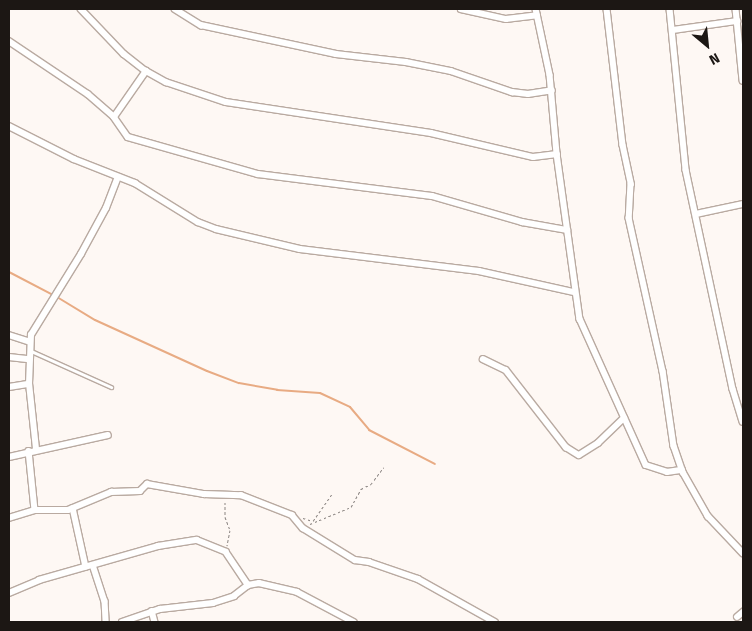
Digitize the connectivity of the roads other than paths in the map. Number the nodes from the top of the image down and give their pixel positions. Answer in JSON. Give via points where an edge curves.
{"nodes":[{"id":1,"x":81,"y":9,"type":"edge"},
{"id":2,"x":175,"y":9,"type":"edge"},
{"id":3,"x":461,"y":9,"type":"edge"},
{"id":4,"x":607,"y":9,"type":"edge"},
{"id":5,"x":670,"y":9,"type":"edge"},
{"id":6,"x":736,"y":9,"type":"edge"},
{"id":7,"x":537,"y":12,"type":"edge"},
{"id":8,"x":737,"y":20,"type":"junction"},
{"id":9,"x":673,"y":30,"type":"junction"},
{"id":10,"x":9,"y":37,"type":"edge"},
{"id":11,"x":11,"y":42,"type":"edge"},
{"id":12,"x":146,"y":71,"type":"junction"},
{"id":13,"x":743,"y":81,"type":"edge"},
{"id":14,"x":552,"y":90,"type":"junction"},
{"id":15,"x":114,"y":117,"type":"junction"},
{"id":16,"x":9,"y":126,"type":"edge"},
{"id":17,"x":557,"y":154,"type":"junction"},
{"id":18,"x":118,"y":177,"type":"junction"},
{"id":19,"x":743,"y":204,"type":"edge"},
{"id":20,"x":696,"y":214,"type":"junction"},
{"id":21,"x":566,"y":230,"type":"junction"},
{"id":22,"x":574,"y":292,"type":"junction"},
{"id":23,"x":9,"y":335,"type":"edge"},
{"id":24,"x":30,"y":342,"type":"junction"},
{"id":25,"x":29,"y":350,"type":"junction"},
{"id":26,"x":9,"y":357,"type":"edge"},
{"id":27,"x":29,"y":359,"type":"junction"},
{"id":28,"x":483,"y":359,"type":"dead end"},
{"id":29,"x":29,"y":384,"type":"junction"},
{"id":30,"x":9,"y":387,"type":"edge"},
{"id":31,"x":111,"y":387,"type":"dead end"},
{"id":32,"x":624,"y":418,"type":"junction"},
{"id":33,"x":743,"y":422,"type":"edge"},
{"id":34,"x":108,"y":435,"type":"dead end"},
{"id":35,"x":36,"y":449,"type":"junction"},
{"id":36,"x":29,"y":451,"type":"junction"},
{"id":37,"x":9,"y":457,"type":"edge"},
{"id":38,"x":682,"y":470,"type":"junction"},
{"id":39,"x":73,"y":508,"type":"junction"},
{"id":40,"x":35,"y":510,"type":"junction"},
{"id":41,"x":9,"y":518,"type":"edge"},
{"id":42,"x":743,"y":553,"type":"edge"},
{"id":43,"x":93,"y":565,"type":"junction"},
{"id":44,"x":86,"y":567,"type":"junction"},
{"id":45,"x":248,"y":585,"type":"junction"},
{"id":46,"x":9,"y":593,"type":"edge"},
{"id":47,"x":152,"y":611,"type":"junction"},
{"id":48,"x":743,"y":612,"type":"edge"},
{"id":49,"x":737,"y":617,"type":"dead end"},
{"id":50,"x":106,"y":622,"type":"edge"},
{"id":51,"x":122,"y":622,"type":"edge"},
{"id":52,"x":155,"y":622,"type":"edge"},
{"id":53,"x":354,"y":622,"type":"edge"},
{"id":54,"x":495,"y":622,"type":"edge"}],
"edges":[{"from":1,"to":12,"type":"street","via":[[124,54]]},
{"from":2,"to":14,"type":"street","via":[[201,25],[336,54],[451,71],[512,92],[528,94]]},
{"from":3,"to":7,"type":"street","via":[[506,19]]},
{"from":4,"to":38,"type":"street","via":[[623,145],[631,184],[628,218],[663,371],[674,446]]},
{"from":5,"to":9,"type":"street"},
{"from":6,"to":8,"type":"street"},
{"from":7,"to":14,"type":"street"},
{"from":8,"to":9,"type":"street"},
{"from":8,"to":13,"type":"street"},
{"from":9,"to":20,"type":"street","via":[[683,150]]},
{"from":10,"to":11,"type":"street"},
{"from":11,"to":15,"type":"street","via":[[88,94]]},
{"from":12,"to":15,"type":"street"},
{"from":12,"to":17,"type":"street","via":[[166,82],[226,102],[431,134],[533,157]]},
{"from":14,"to":17,"type":"street"},
{"from":15,"to":21,"type":"street","via":[[128,138],[238,169],[432,196],[522,222]]},
{"from":16,"to":18,"type":"street"},
{"from":17,"to":21,"type":"street"},
{"from":18,"to":22,"type":"street","via":[[216,228],[300,248],[479,270]]},
{"from":18,"to":24,"type":"street","via":[[106,208],[34,328]]},
{"from":19,"to":20,"type":"street"},
{"from":20,"to":33,"type":"street"},
{"from":21,"to":22,"type":"street"},
{"from":22,"to":32,"type":"street","via":[[580,319]]},
{"from":23,"to":24,"type":"street"},
{"from":24,"to":25,"type":"street"},
{"from":25,"to":27,"type":"street"},
{"from":25,"to":31,"type":"lane"},
{"from":26,"to":27,"type":"street"},
{"from":27,"to":29,"type":"street"},
{"from":28,"to":32,"type":"street","via":[[506,370],[566,447],[579,455],[598,444]]},
{"from":29,"to":30,"type":"street"},
{"from":29,"to":35,"type":"street"},
{"from":32,"to":38,"type":"street","via":[[646,465],[667,472]]},
{"from":34,"to":35,"type":"street"},
{"from":35,"to":36,"type":"street"},
{"from":36,"to":37,"type":"street"},
{"from":36,"to":40,"type":"street"},
{"from":38,"to":42,"type":"street","via":[[716,527]]},
{"from":39,"to":40,"type":"street"},
{"from":39,"to":44,"type":"street"},
{"from":39,"to":54,"type":"street","via":[[111,492],[140,491],[147,484],[241,495],[292,515],[307,531],[355,560],[418,579]]},
{"from":40,"to":41,"type":"street"},
{"from":43,"to":44,"type":"street"},
{"from":43,"to":45,"type":"street","via":[[197,540],[226,552]]},
{"from":43,"to":50,"type":"street","via":[[105,601]]},
{"from":44,"to":46,"type":"street","via":[[39,580]]},
{"from":45,"to":47,"type":"street","via":[[234,596],[213,603]]},
{"from":45,"to":53,"type":"street","via":[[259,583],[297,592]]},
{"from":47,"to":51,"type":"street"},
{"from":47,"to":52,"type":"street"},
{"from":48,"to":49,"type":"street"}]}
